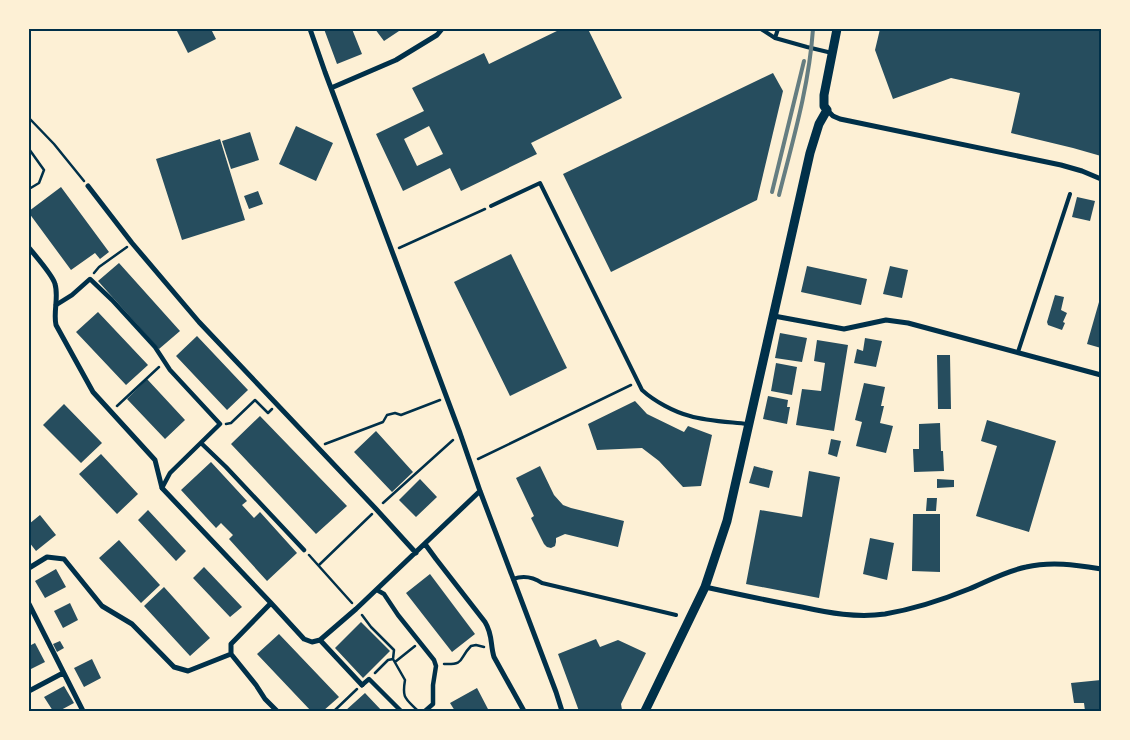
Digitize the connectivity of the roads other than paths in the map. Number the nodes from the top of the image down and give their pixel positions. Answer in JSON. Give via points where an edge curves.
{"nodes":[{"id":1,"x":310,"y":29,"type":"edge"},
{"id":2,"x":442,"y":29,"type":"edge"},
{"id":3,"x":761,"y":29,"type":"edge"},
{"id":4,"x":778,"y":29,"type":"edge"},
{"id":5,"x":837,"y":29,"type":"edge"},
{"id":6,"x":775,"y":38,"type":"junction"},
{"id":7,"x":832,"y":53,"type":"junction"},
{"id":8,"x":331,"y":88,"type":"junction"},
{"id":9,"x":827,"y":110,"type":"junction"},
{"id":10,"x":1101,"y":179,"type":"edge"},
{"id":11,"x":88,"y":186,"type":"road end"},
{"id":12,"x":1070,"y":194,"type":"dead end"},
{"id":13,"x":491,"y":206,"type":"road end"},
{"id":14,"x":29,"y":248,"type":"edge"},
{"id":15,"x":56,"y":305,"type":"junction"},
{"id":16,"x":774,"y":316,"type":"junction"},
{"id":17,"x":1018,"y":352,"type":"junction"},
{"id":18,"x":1101,"y":375,"type":"edge"},
{"id":19,"x":750,"y":424,"type":"junction"},
{"id":20,"x":201,"y":443,"type":"junction"},
{"id":21,"x":162,"y":488,"type":"junction"},
{"id":22,"x":480,"y":491,"type":"junction"},
{"id":23,"x":425,"y":544,"type":"junction"},
{"id":24,"x":304,"y":550,"type":"road end"},
{"id":25,"x":416,"y":553,"type":"junction"},
{"id":26,"x":29,"y":568,"type":"edge"},
{"id":27,"x":1101,"y":569,"type":"edge"},
{"id":28,"x":513,"y":579,"type":"junction"},
{"id":29,"x":705,"y":587,"type":"junction"},
{"id":30,"x":377,"y":590,"type":"junction"},
{"id":31,"x":271,"y":603,"type":"junction"},
{"id":32,"x":29,"y":604,"type":"edge"},
{"id":33,"x":676,"y":615,"type":"dead end"},
{"id":34,"x":320,"y":640,"type":"junction"},
{"id":35,"x":231,"y":654,"type":"junction"},
{"id":36,"x":63,"y":673,"type":"junction"},
{"id":37,"x":362,"y":685,"type":"joint"},
{"id":38,"x":29,"y":691,"type":"edge"},
{"id":39,"x":83,"y":711,"type":"edge"},
{"id":40,"x":277,"y":711,"type":"edge"},
{"id":41,"x":401,"y":711,"type":"edge"},
{"id":42,"x":425,"y":711,"type":"edge"},
{"id":43,"x":524,"y":711,"type":"edge"},
{"id":44,"x":562,"y":711,"type":"edge"},
{"id":45,"x":645,"y":711,"type":"edge"}],
"edges":[{"from":1,"to":8,"type":"street"},
{"from":2,"to":8,"type":"street","via":[[396,60]]},
{"from":3,"to":6,"type":"lane"},
{"from":4,"to":6,"type":"lane"},
{"from":5,"to":7,"type":"street"},
{"from":6,"to":7,"type":"lane"},
{"from":7,"to":9,"type":"street","via":[[824,95]]},
{"from":8,"to":22,"type":"street"},
{"from":9,"to":10,"type":"street","via":[[840,119],[1061,164]]},
{"from":9,"to":16,"type":"street","via":[[810,153]]},
{"from":11,"to":25,"type":"street","via":[[199,322]]},
{"from":12,"to":17,"type":"lane"},
{"from":13,"to":19,"type":"lane","via":[[540,183],[642,390],[653,399],[691,417]]},
{"from":14,"to":15,"type":"street","via":[[54,282]]},
{"from":15,"to":20,"type":"street","via":[[90,279],[155,347],[170,370],[220,424]]},
{"from":15,"to":21,"type":"street","via":[[56,325],[93,392],[155,460]]},
{"from":16,"to":17,"type":"street","via":[[844,329],[880,320],[908,322]]},
{"from":16,"to":19,"type":"street"},
{"from":17,"to":18,"type":"street"},
{"from":19,"to":29,"type":"street","via":[[728,521]]},
{"from":20,"to":21,"type":"street","via":[[170,473]]},
{"from":20,"to":24,"type":"street"},
{"from":21,"to":31,"type":"street"},
{"from":22,"to":23,"type":"street"},
{"from":22,"to":28,"type":"street"},
{"from":23,"to":25,"type":"street"},
{"from":23,"to":43,"type":"street","via":[[490,629],[494,657]]},
{"from":25,"to":30,"type":"street"},
{"from":26,"to":35,"type":"street","via":[[47,557],[64,558],[102,606],[132,624],[174,667],[188,671]]},
{"from":27,"to":29,"type":"street","via":[[1062,563],[1026,566],[926,604],[869,615],[835,614]]},
{"from":28,"to":33,"type":"lane","via":[[534,578],[542,583]]},
{"from":28,"to":44,"type":"street"},
{"from":29,"to":45,"type":"street"},
{"from":30,"to":34,"type":"street"},
{"from":30,"to":42,"type":"street","via":[[384,594],[434,660],[434,704]]},
{"from":31,"to":34,"type":"street","via":[[304,639]]},
{"from":31,"to":35,"type":"street","via":[[231,644]]},
{"from":32,"to":36,"type":"street"},
{"from":34,"to":37,"type":"street"},
{"from":35,"to":40,"type":"street"},
{"from":36,"to":38,"type":"street"},
{"from":36,"to":39,"type":"street"},
{"from":37,"to":41,"type":"street","via":[[369,678]]}]}
